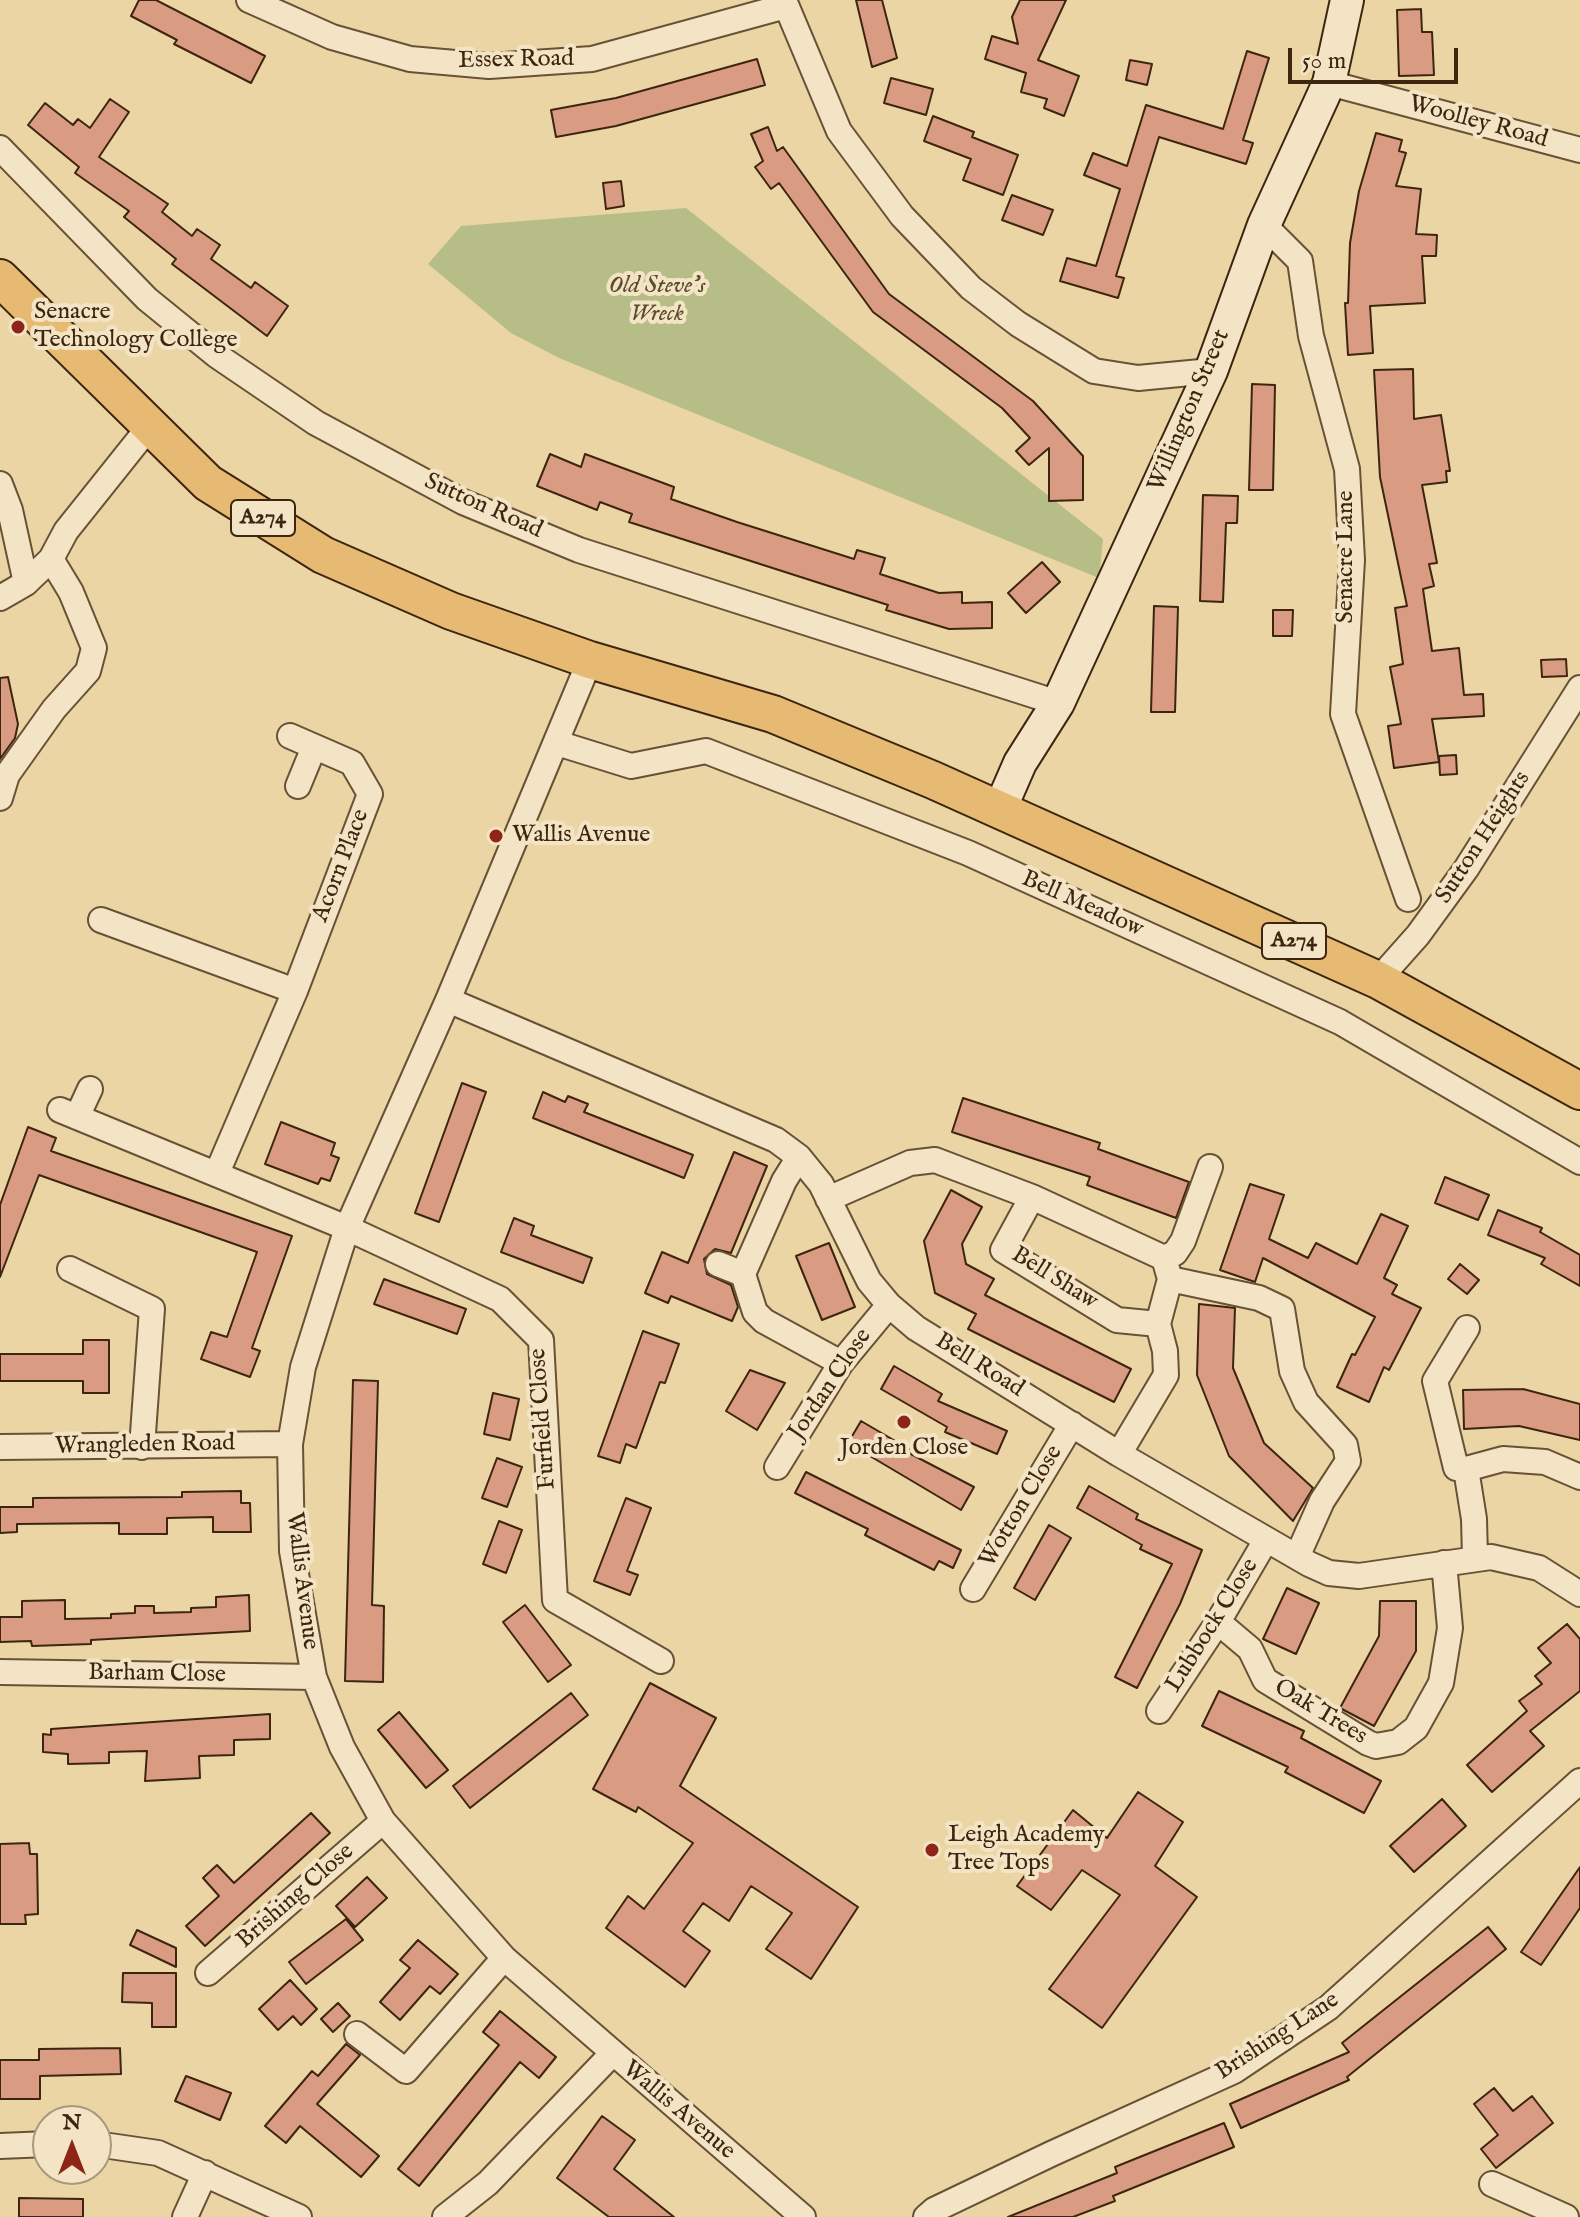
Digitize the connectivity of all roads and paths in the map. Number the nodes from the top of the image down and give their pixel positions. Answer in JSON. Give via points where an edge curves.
{"nodes":[{"id":1,"x":249,"y":0,"type":"edge"},
{"id":2,"x":1347,"y":0,"type":"edge"},
{"id":3,"x":785,"y":3,"type":"edge"},
{"id":4,"x":1329,"y":83,"type":"junction"},
{"id":5,"x":0,"y":148,"type":"edge"},
{"id":6,"x":1580,"y":150,"type":"edge"},
{"id":7,"x":1264,"y":225,"type":"junction"},
{"id":8,"x":0,"y":278,"type":"edge"},
{"id":9,"x":1211,"y":371,"type":"junction"},
{"id":10,"x":149,"y":427,"type":"junction"},
{"id":11,"x":0,"y":484,"type":"edge"},
{"id":12,"x":51,"y":559,"type":"junction"},
{"id":13,"x":26,"y":583,"type":"junction"},
{"id":14,"x":0,"y":598,"type":"edge"},
{"id":15,"x":590,"y":660,"type":"junction"},
{"id":16,"x":1580,"y":688,"type":"edge"},
{"id":17,"x":1058,"y":703,"type":"junction"},
{"id":18,"x":290,"y":736,"type":"dead end"},
{"id":19,"x":557,"y":743,"type":"junction"},
{"id":20,"x":314,"y":747,"type":"junction"},
{"id":21,"x":298,"y":786,"type":"dead end"},
{"id":22,"x":0,"y":798,"type":"edge"},
{"id":23,"x":1000,"y":809,"type":"junction"},
{"id":24,"x":1408,"y":899,"type":"dead end"},
{"id":25,"x":101,"y":920,"type":"dead end"},
{"id":26,"x":1378,"y":980,"type":"junction"},
{"id":27,"x":295,"y":991,"type":"junction"},
{"id":28,"x":448,"y":1000,"type":"junction"},
{"id":29,"x":90,"y":1089,"type":"dead end"},
{"id":30,"x":1580,"y":1091,"type":"edge"},
{"id":31,"x":799,"y":1157,"type":"junction"},
{"id":32,"x":1580,"y":1162,"type":"edge"},
{"id":33,"x":1210,"y":1167,"type":"dead end"},
{"id":34,"x":217,"y":1173,"type":"junction"},
{"id":35,"x":1032,"y":1197,"type":"junction"},
{"id":36,"x":828,"y":1199,"type":"junction"},
{"id":37,"x":347,"y":1228,"type":"junction"},
{"id":38,"x":718,"y":1264,"type":"dead end"},
{"id":39,"x":1167,"y":1268,"type":"junction"},
{"id":40,"x":70,"y":1269,"type":"dead end"},
{"id":41,"x":743,"y":1274,"type":"junction"},
{"id":42,"x":889,"y":1305,"type":"junction"},
{"id":43,"x":1158,"y":1324,"type":"junction"},
{"id":44,"x":1467,"y":1328,"type":"dead end"},
{"id":45,"x":841,"y":1363,"type":"junction"},
{"id":46,"x":1072,"y":1424,"type":"junction"},
{"id":47,"x":290,"y":1444,"type":"junction"},
{"id":48,"x":0,"y":1447,"type":"edge"},
{"id":49,"x":142,"y":1447,"type":"junction"},
{"id":50,"x":1119,"y":1454,"type":"junction"},
{"id":51,"x":777,"y":1467,"type":"dead end"},
{"id":52,"x":1466,"y":1469,"type":"junction"},
{"id":53,"x":1580,"y":1477,"type":"edge"},
{"id":54,"x":1266,"y":1540,"type":"junction"},
{"id":55,"x":1297,"y":1557,"type":"junction"},
{"id":56,"x":1475,"y":1557,"type":"junction"},
{"id":57,"x":1444,"y":1563,"type":"junction"},
{"id":58,"x":973,"y":1589,"type":"dead end"},
{"id":59,"x":1580,"y":1594,"type":"edge"},
{"id":60,"x":1218,"y":1622,"type":"junction"},
{"id":61,"x":661,"y":1661,"type":"dead end"},
{"id":62,"x":0,"y":1672,"type":"edge"},
{"id":63,"x":314,"y":1677,"type":"junction"},
{"id":64,"x":1159,"y":1711,"type":"dead end"},
{"id":65,"x":1580,"y":1781,"type":"edge"},
{"id":66,"x":383,"y":1821,"type":"junction"},
{"id":67,"x":504,"y":1958,"type":"junction"},
{"id":68,"x":208,"y":1973,"type":"dead end"},
{"id":69,"x":357,"y":2034,"type":"dead end"},
{"id":70,"x":612,"y":2054,"type":"junction"},
{"id":71,"x":32,"y":2145,"type":"edge"},
{"id":72,"x":0,"y":2146,"type":"edge"},
{"id":73,"x":112,"y":2146,"type":"edge"},
{"id":74,"x":205,"y":2173,"type":"junction"},
{"id":75,"x":1492,"y":2184,"type":"dead end"},
{"id":76,"x":185,"y":2217,"type":"edge"},
{"id":77,"x":299,"y":2217,"type":"edge"},
{"id":78,"x":445,"y":2217,"type":"edge"},
{"id":79,"x":803,"y":2217,"type":"edge"},
{"id":80,"x":926,"y":2217,"type":"edge"},
{"id":81,"x":1566,"y":2217,"type":"edge"}],
"edges":[{"from":1,"to":3,"type":"street","name":"Essex Road","via":[[332,37],[410,59],[489,66],[592,59]]},
{"from":2,"to":4,"type":"street","name":"Willington Street"},
{"from":3,"to":9,"type":"street","via":[[839,131],[902,216],[971,288],[1094,371],[1138,378]]},
{"from":4,"to":6,"type":"street","name":"Woolley Road"},
{"from":4,"to":7,"type":"street","name":"Willington Street"},
{"from":5,"to":17,"type":"street","name":"Sutton Road","via":[[147,299],[216,355],[316,423],[463,502],[579,550]]},
{"from":7,"to":9,"type":"street","name":"Willington Street"},
{"from":7,"to":24,"type":"street","name":"Senacre Lane","via":[[1300,261],[1311,336],[1347,469],[1352,560],[1343,714]]},
{"from":8,"to":10,"type":"main road","number":"A274"},
{"from":9,"to":17,"type":"street","name":"Willington Street"},
{"from":10,"to":12,"type":"street","via":[[66,531]]},
{"from":10,"to":15,"type":"main road","number":"A274","via":[[208,483],[323,555],[451,611]]},
{"from":11,"to":13,"type":"street"},
{"from":12,"to":13,"type":"street"},
{"from":12,"to":22,"type":"street","via":[[94,648],[88,671],[7,775]]},
{"from":13,"to":14,"type":"street"},
{"from":15,"to":19,"type":"street","name":"Wallis Avenue"},
{"from":15,"to":23,"type":"main road","number":"A274","via":[[773,714]]},
{"from":16,"to":26,"type":"street","name":"Sutton Heights","via":[[1466,869]]},
{"from":17,"to":23,"type":"street","name":"Willington Street","via":[[1020,763]]},
{"from":18,"to":20,"type":"street","name":"Acorn Place"},
{"from":19,"to":28,"type":"street","name":"Wallis Avenue"},
{"from":19,"to":32,"type":"street","name":"Bell Meadow","via":[[631,766],[706,751],[968,853],[1340,1022]]},
{"from":20,"to":21,"type":"street"},
{"from":20,"to":27,"type":"street","name":"Acorn Place","via":[[352,763],[370,794]]},
{"from":23,"to":26,"type":"main road","number":"A274"},
{"from":25,"to":27,"type":"street"},
{"from":26,"to":30,"type":"main road","number":"A274"},
{"from":27,"to":34,"type":"street","name":"Acorn Place"},
{"from":28,"to":31,"type":"street","name":"Bell Road","via":[[725,1116]]},
{"from":28,"to":37,"type":"street","name":"Wallis Avenue"},
{"from":29,"to":34,"type":"street","via":[[69,1114]]},
{"from":31,"to":36,"type":"street","name":"Bell Road"},
{"from":31,"to":41,"type":"street"},
{"from":33,"to":39,"type":"street","via":[[1183,1241]]},
{"from":34,"to":37,"type":"street"},
{"from":35,"to":36,"type":"street","via":[[935,1160],[910,1163]]},
{"from":35,"to":39,"type":"street","via":[[1146,1246]]},
{"from":35,"to":43,"type":"street","name":"Bell Shaw","via":[[1003,1250],[1117,1320]]},
{"from":36,"to":42,"type":"street","name":"Bell Road","via":[[869,1281]]},
{"from":37,"to":47,"type":"street","name":"Wallis Avenue","via":[[303,1367]]},
{"from":37,"to":61,"type":"street","name":"Furfield Close","via":[[500,1299],[541,1340],[555,1600]]},
{"from":38,"to":41,"type":"street"},
{"from":39,"to":43,"type":"street"},
{"from":39,"to":55,"type":"street","via":[[1282,1309],[1292,1371],[1306,1402],[1345,1445],[1348,1461],[1322,1501]]},
{"from":40,"to":49,"type":"street","via":[[152,1309]]},
{"from":41,"to":45,"type":"street","via":[[755,1312],[764,1321]]},
{"from":42,"to":45,"type":"street","name":"Jordan Close"},
{"from":42,"to":46,"type":"street","name":"Bell Road","via":[[916,1328]]},
{"from":43,"to":50,"type":"street","via":[[1166,1375]]},
{"from":44,"to":52,"type":"street","via":[[1435,1381],[1456,1468]]},
{"from":45,"to":51,"type":"street","name":"Jordan Close"},
{"from":46,"to":50,"type":"street","name":"Bell Road"},
{"from":46,"to":58,"type":"street","name":"Wotton Close"},
{"from":47,"to":49,"type":"street","name":"Wrangleden Road"},
{"from":47,"to":63,"type":"street","name":"Wallis Avenue","via":[[292,1551]]},
{"from":48,"to":49,"type":"street","name":"Wrangleden Road"},
{"from":50,"to":54,"type":"street","name":"Bell Road"},
{"from":52,"to":53,"type":"street","via":[[1503,1459],[1545,1462]]},
{"from":52,"to":56,"type":"street"},
{"from":54,"to":55,"type":"street","name":"Bell Road"},
{"from":54,"to":60,"type":"street","name":"Lubbock Close"},
{"from":55,"to":57,"type":"street","name":"Bell Road","via":[[1329,1573],[1359,1576]]},
{"from":56,"to":57,"type":"street","name":"Bell Road"},
{"from":56,"to":59,"type":"street","name":"Bell Road","via":[[1523,1563]]},
{"from":57,"to":60,"type":"street","name":"Oak Trees","via":[[1450,1628],[1441,1683],[1416,1728],[1398,1742],[1368,1743],[1265,1680],[1250,1649]]},
{"from":60,"to":64,"type":"street","name":"Lubbock Close"},
{"from":62,"to":63,"type":"street","name":"Barham Close"},
{"from":63,"to":66,"type":"street","name":"Wallis Avenue","via":[[342,1747]]},
{"from":65,"to":80,"type":"street","name":"Brishing Lane","via":[[1328,2008],[1234,2071]]},
{"from":66,"to":67,"type":"street","name":"Wallis Avenue"},
{"from":66,"to":68,"type":"street","name":"Brishing Close"},
{"from":67,"to":69,"type":"street","via":[[406,2071]]},
{"from":67,"to":70,"type":"street","name":"Wallis Avenue"},
{"from":70,"to":78,"type":"street","via":[[488,2183]]},
{"from":70,"to":79,"type":"street","name":"Wallis Avenue"},
{"from":71,"to":72,"type":"street"},
{"from":73,"to":74,"type":"street","via":[[158,2153]]},
{"from":74,"to":76,"type":"street"},
{"from":74,"to":77,"type":"street"},
{"from":75,"to":81,"type":"street"}]}
